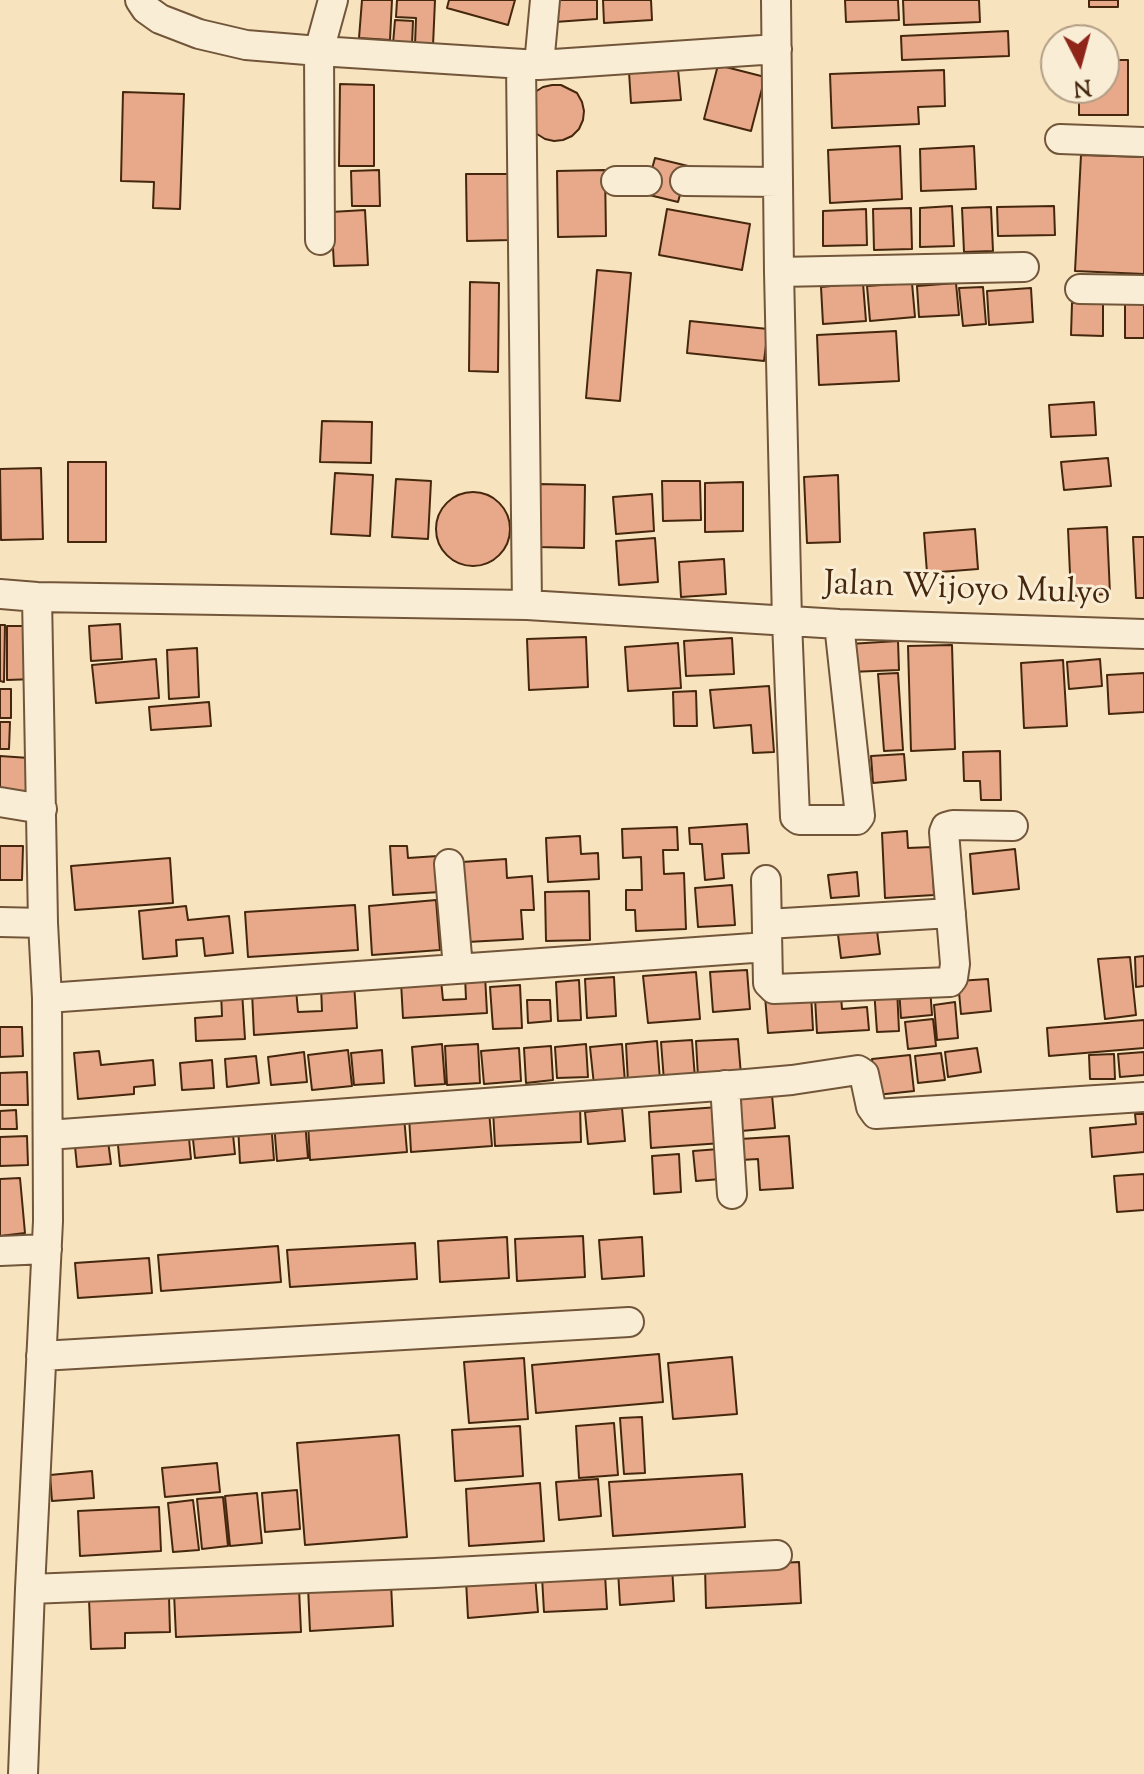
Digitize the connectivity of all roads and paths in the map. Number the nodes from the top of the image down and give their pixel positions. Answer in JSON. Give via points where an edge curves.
{"nodes":[{"id":1,"x":140,"y":0,"type":"edge"},
{"id":2,"x":333,"y":0,"type":"edge"},
{"id":3,"x":545,"y":0,"type":"edge"},
{"id":4,"x":776,"y":0,"type":"edge"},
{"id":5,"x":777,"y":49,"type":"junction"},
{"id":6,"x":319,"y":51,"type":"junction"},
{"id":7,"x":530,"y":65,"type":"junction"},
{"id":8,"x":1060,"y":139,"type":"dead end"},
{"id":9,"x":1144,"y":142,"type":"edge"},
{"id":10,"x":616,"y":181,"type":"dead end"},
{"id":11,"x":647,"y":181,"type":"dead end"},
{"id":12,"x":685,"y":181,"type":"dead end"},
{"id":13,"x":778,"y":182,"type":"junction"},
{"id":14,"x":320,"y":240,"type":"dead end"},
{"id":15,"x":1024,"y":267,"type":"dead end"},
{"id":16,"x":779,"y":272,"type":"junction"},
{"id":17,"x":1080,"y":289,"type":"dead end"},
{"id":18,"x":1144,"y":290,"type":"edge"},
{"id":19,"x":0,"y":594,"type":"edge"},
{"id":20,"x":37,"y":597,"type":"junction"},
{"id":21,"x":527,"y":605,"type":"junction"},
{"id":22,"x":787,"y":621,"type":"junction"},
{"id":23,"x":839,"y":624,"type":"junction"},
{"id":24,"x":1144,"y":634,"type":"edge"},
{"id":25,"x":0,"y":802,"type":"edge"},
{"id":26,"x":42,"y":809,"type":"junction"},
{"id":27,"x":1013,"y":826,"type":"dead end"},
{"id":28,"x":449,"y":864,"type":"dead end"},
{"id":29,"x":766,"y":880,"type":"dead end"},
{"id":30,"x":951,"y":913,"type":"junction"},
{"id":31,"x":0,"y":922,"type":"edge"},
{"id":32,"x":43,"y":923,"type":"junction"},
{"id":33,"x":767,"y":935,"type":"junction"},
{"id":34,"x":458,"y":968,"type":"junction"},
{"id":35,"x":47,"y":998,"type":"junction"},
{"id":36,"x":725,"y":1085,"type":"junction"},
{"id":37,"x":1144,"y":1097,"type":"edge"},
{"id":38,"x":48,"y":1135,"type":"junction"},
{"id":39,"x":732,"y":1194,"type":"dead end"},
{"id":40,"x":47,"y":1249,"type":"junction"},
{"id":41,"x":0,"y":1251,"type":"edge"},
{"id":42,"x":629,"y":1322,"type":"dead end"},
{"id":43,"x":41,"y":1356,"type":"junction"},
{"id":44,"x":777,"y":1555,"type":"dead end"},
{"id":45,"x":30,"y":1589,"type":"junction"},
{"id":46,"x":23,"y":1774,"type":"edge"}],
"edges":[{"from":1,"to":6,"type":"street","via":[[160,19],[199,34],[246,45]]},
{"from":2,"to":6,"type":"street"},
{"from":3,"to":7,"type":"street"},
{"from":4,"to":5,"type":"street"},
{"from":5,"to":7,"type":"street"},
{"from":5,"to":13,"type":"street"},
{"from":6,"to":7,"type":"street"},
{"from":6,"to":14,"type":"street"},
{"from":7,"to":21,"type":"street"},
{"from":8,"to":9,"type":"street"},
{"from":10,"to":11,"type":"street"},
{"from":12,"to":13,"type":"street"},
{"from":13,"to":16,"type":"street"},
{"from":15,"to":16,"type":"street"},
{"from":16,"to":22,"type":"street"},
{"from":17,"to":18,"type":"street"},
{"from":19,"to":20,"type":"street","name":"Jalan Wijoyo Mulyo"},
{"from":20,"to":21,"type":"street","name":"Jalan Wijoyo Mulyo"},
{"from":20,"to":26,"type":"street"},
{"from":21,"to":22,"type":"street","name":"Jalan Wijoyo Mulyo"},
{"from":22,"to":23,"type":"street","name":"Jalan Wijoyo Mulyo"},
{"from":22,"to":23,"type":"street","via":[[795,817],[804,820],[860,816]]},
{"from":23,"to":24,"type":"street","name":"Jalan Wijoyo Mulyo"},
{"from":25,"to":26,"type":"street"},
{"from":26,"to":32,"type":"street"},
{"from":27,"to":30,"type":"street","via":[[946,827]]},
{"from":28,"to":34,"type":"street"},
{"from":29,"to":33,"type":"street"},
{"from":30,"to":33,"type":"street"},
{"from":30,"to":33,"type":"street","via":[[955,964],[950,982],[774,989],[768,983]]},
{"from":31,"to":32,"type":"street"},
{"from":32,"to":35,"type":"street"},
{"from":33,"to":34,"type":"street"},
{"from":34,"to":35,"type":"street"},
{"from":35,"to":38,"type":"street"},
{"from":36,"to":37,"type":"street","via":[[858,1070],[864,1074],[876,1114]]},
{"from":36,"to":38,"type":"street"},
{"from":36,"to":39,"type":"street"},
{"from":38,"to":40,"type":"street"},
{"from":40,"to":41,"type":"street"},
{"from":40,"to":43,"type":"street"},
{"from":42,"to":43,"type":"street"},
{"from":43,"to":45,"type":"street"},
{"from":44,"to":45,"type":"street"},
{"from":45,"to":46,"type":"street"}]}
